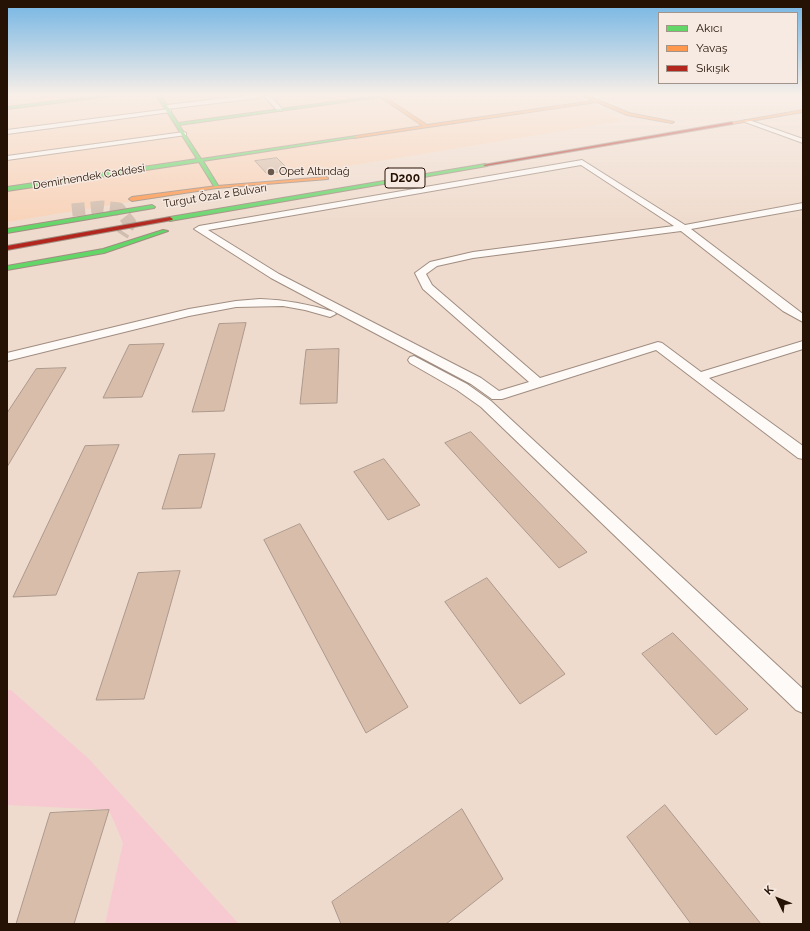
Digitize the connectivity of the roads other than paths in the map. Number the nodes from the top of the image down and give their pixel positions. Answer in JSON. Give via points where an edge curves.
{"nodes":[{"id":1,"x":144,"y":139,"type":"edge"},
{"id":2,"x":187,"y":139,"type":"edge"},
{"id":3,"x":338,"y":139,"type":"edge"},
{"id":4,"x":637,"y":139,"type":"edge"},
{"id":5,"x":7,"y":158,"type":"edge"},
{"id":6,"x":198,"y":161,"type":"junction"},
{"id":7,"x":217,"y":188,"type":"junction"},
{"id":8,"x":7,"y":189,"type":"edge"},
{"id":9,"x":126,"y":199,"type":"dead end"},
{"id":10,"x":186,"y":201,"type":"dead end"},
{"id":11,"x":163,"y":205,"type":"dead end"},
{"id":12,"x":803,"y":206,"type":"edge"},
{"id":13,"x":229,"y":208,"type":"junction"},
{"id":14,"x":683,"y":228,"type":"junction"},
{"id":15,"x":7,"y":231,"type":"edge"},
{"id":16,"x":122,"y":235,"type":"dead end"},
{"id":17,"x":7,"y":248,"type":"edge"},
{"id":18,"x":7,"y":261,"type":"edge"},
{"id":19,"x":7,"y":268,"type":"edge"},
{"id":20,"x":803,"y":319,"type":"edge"},
{"id":21,"x":803,"y":345,"type":"edge"},
{"id":22,"x":7,"y":357,"type":"edge"},
{"id":23,"x":701,"y":376,"type":"junction"},
{"id":24,"x":538,"y":383,"type":"junction"},
{"id":25,"x":803,"y":454,"type":"edge"},
{"id":26,"x":803,"y":703,"type":"edge"}],
"edges":[{"from":1,"to":5,"type":"street"},
{"from":2,"to":6,"type":"main road"},
{"from":3,"to":6,"type":"main road","name":"Demirhendek Caddesi"},
{"from":4,"to":13,"type":"main road","name":"Turgut Özal 2 Bulvarı","number":"D200"},
{"from":6,"to":7,"type":"main road"},
{"from":6,"to":8,"type":"main road","name":"Demirhendek Caddesi"},
{"from":7,"to":9,"type":"main road"},
{"from":7,"to":10,"type":"main road","name":"Turgut Özal 2 Bulvarı","via":[[329,177]]},
{"from":11,"to":15,"type":"main road","name":"Turgut Özal 2 Bulvarı"},
{"from":12,"to":14,"type":"street"},
{"from":13,"to":17,"type":"main road","name":"Turgut Özal 2 Bulvarı","number":"D200"},
{"from":13,"to":19,"type":"main road","name":"Turgut Özal 2 Bulvarı","via":[[104,251]]},
{"from":14,"to":20,"type":"street"},
{"from":14,"to":24,"type":"street","via":[[473,255],[434,264],[420,273],[427,287]]},
{"from":14,"to":24,"type":"street","via":[[582,162],[199,229],[275,276],[476,381],[497,396]]},
{"from":16,"to":18,"type":"main road","via":[[91,247]]},
{"from":21,"to":23,"type":"street"},
{"from":22,"to":26,"type":"street","via":[[233,304],[254,302],[301,305],[332,315],[462,387],[486,404]]},
{"from":23,"to":24,"type":"street","via":[[658,346]]},
{"from":23,"to":25,"type":"street"}]}
